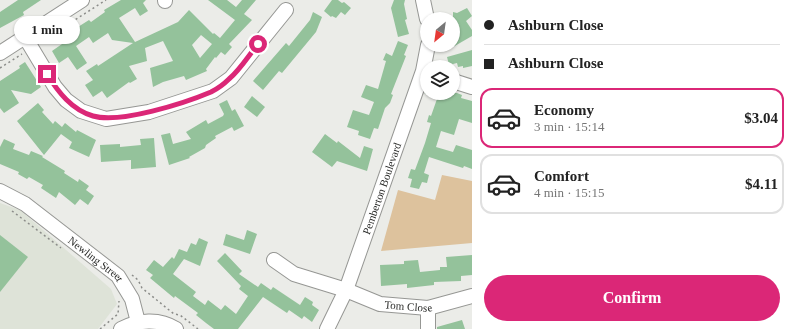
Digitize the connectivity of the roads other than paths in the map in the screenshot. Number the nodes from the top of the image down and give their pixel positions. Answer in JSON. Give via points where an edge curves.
{"nodes":[{"id":1,"x":82,"y":0,"type":"edge"},
{"id":2,"x":423,"y":0,"type":"edge"},
{"id":3,"x":286,"y":10,"type":"dead end"},
{"id":4,"x":426,"y":12,"type":"edge"},
{"id":5,"x":28,"y":43,"type":"junction"},
{"id":6,"x":0,"y":54,"type":"edge"},
{"id":7,"x":460,"y":83,"type":"edge"},
{"id":8,"x":420,"y":86,"type":"edge"},
{"id":9,"x":472,"y":87,"type":"edge"},
{"id":10,"x":0,"y":191,"type":"edge"},
{"id":11,"x":274,"y":260,"type":"dead end"},
{"id":12,"x":346,"y":290,"type":"junction"},
{"id":13,"x":472,"y":296,"type":"edge"},
{"id":14,"x":428,"y":308,"type":"junction"},
{"id":15,"x":138,"y":322,"type":"junction"},
{"id":16,"x":121,"y":329,"type":"edge"},
{"id":17,"x":176,"y":329,"type":"edge"},
{"id":18,"x":327,"y":329,"type":"edge"},
{"id":19,"x":428,"y":329,"type":"edge"}],
"edges":[{"from":1,"to":5,"type":"street"},
{"from":2,"to":4,"type":"street"},
{"from":3,"to":5,"type":"street","via":[[231,78],[213,91],[149,112],[106,119],[80,111],[66,100]]},
{"from":5,"to":6,"type":"street"},
{"from":7,"to":9,"type":"street"},
{"from":8,"to":12,"type":"street","name":"Pemberton Boulevard"},
{"from":10,"to":15,"type":"street","name":"Newling Street","via":[[26,204],[118,276],[132,299]]},
{"from":11,"to":12,"type":"street","name":"Tom Close","via":[[294,274]]},
{"from":12,"to":14,"type":"street","name":"Tom Close","via":[[380,304]]},
{"from":12,"to":18,"type":"street","name":"Pemberton Boulevard"},
{"from":13,"to":14,"type":"street","name":"Tom Close"},
{"from":14,"to":19,"type":"street"},
{"from":15,"to":16,"type":"street"},
{"from":15,"to":17,"type":"street","via":[[156,322]]}]}
